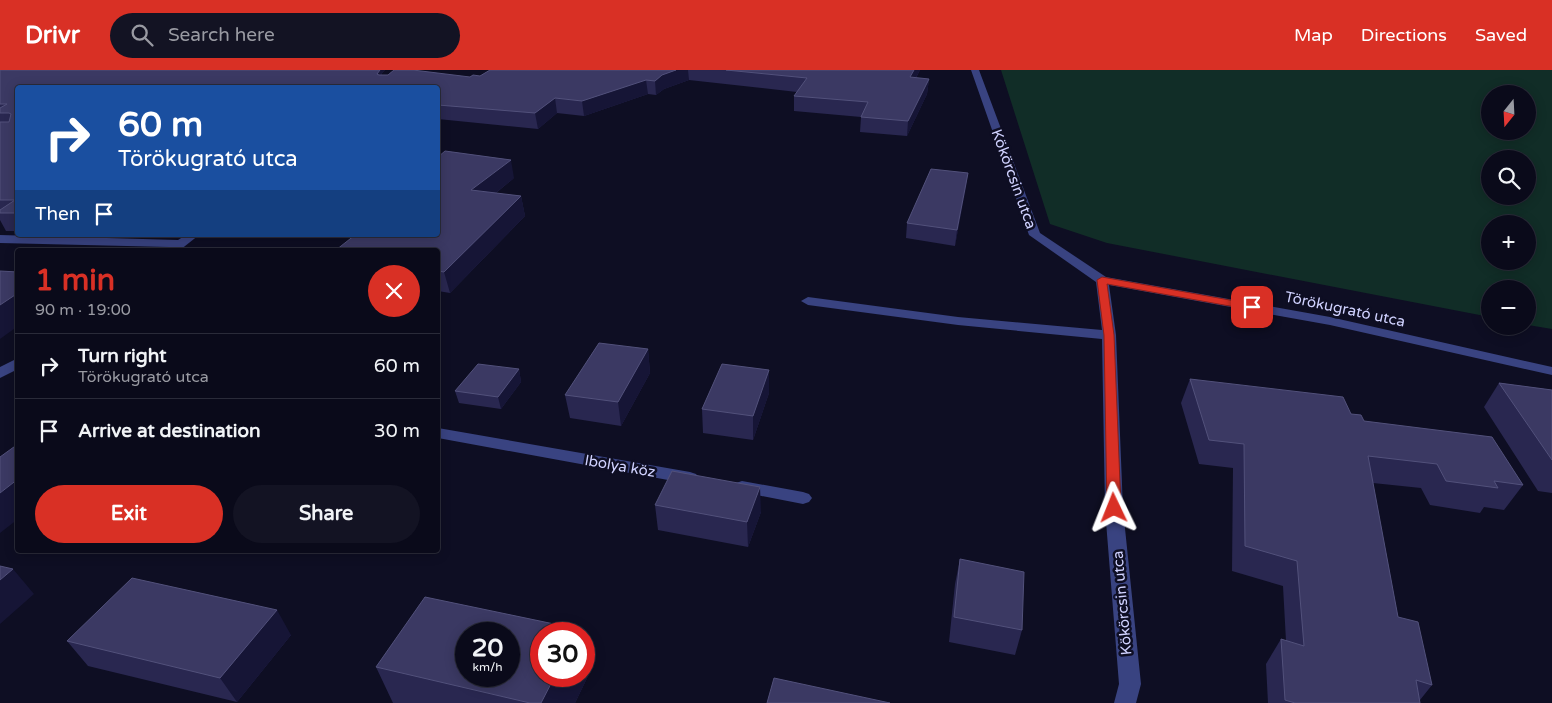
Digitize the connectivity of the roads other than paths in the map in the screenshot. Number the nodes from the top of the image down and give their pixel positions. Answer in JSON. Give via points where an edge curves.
{"nodes":[{"id":1,"x":975,"y":70,"type":"edge"},
{"id":2,"x":190,"y":237,"type":"edge"},
{"id":3,"x":2,"y":240,"type":"edge"},
{"id":4,"x":176,"y":247,"type":"edge"},
{"id":5,"x":1102,"y":280,"type":"junction"},
{"id":6,"x":808,"y":302,"type":"dead end"},
{"id":7,"x":1109,"y":335,"type":"junction"},
{"id":8,"x":15,"y":364,"type":"edge"},
{"id":9,"x":1552,"y":371,"type":"edge"},
{"id":10,"x":0,"y":374,"type":"edge"},
{"id":11,"x":440,"y":434,"type":"edge"},
{"id":12,"x":707,"y":481,"type":"edge"},
{"id":13,"x":726,"y":484,"type":"edge"},
{"id":14,"x":803,"y":498,"type":"dead end"},
{"id":15,"x":1131,"y":697,"type":"edge"}],
"edges":[{"from":1,"to":5,"type":"street","name":"Kökörcsin utca","via":[[1034,235]]},
{"from":2,"to":4,"type":"street"},
{"from":3,"to":4,"type":"street"},
{"from":5,"to":7,"type":"street","name":"Kökörcsin utca"},
{"from":5,"to":9,"type":"street","name":"Törökugrató utca","via":[[1330,321]]},
{"from":6,"to":7,"type":"street","via":[[958,321]]},
{"from":7,"to":15,"type":"street","name":"Kökörcsin utca","via":[[1114,508]]},
{"from":8,"to":10,"type":"street"},
{"from":11,"to":12,"type":"street","name":"Ibolya köz"},
{"from":13,"to":14,"type":"street"}]}
